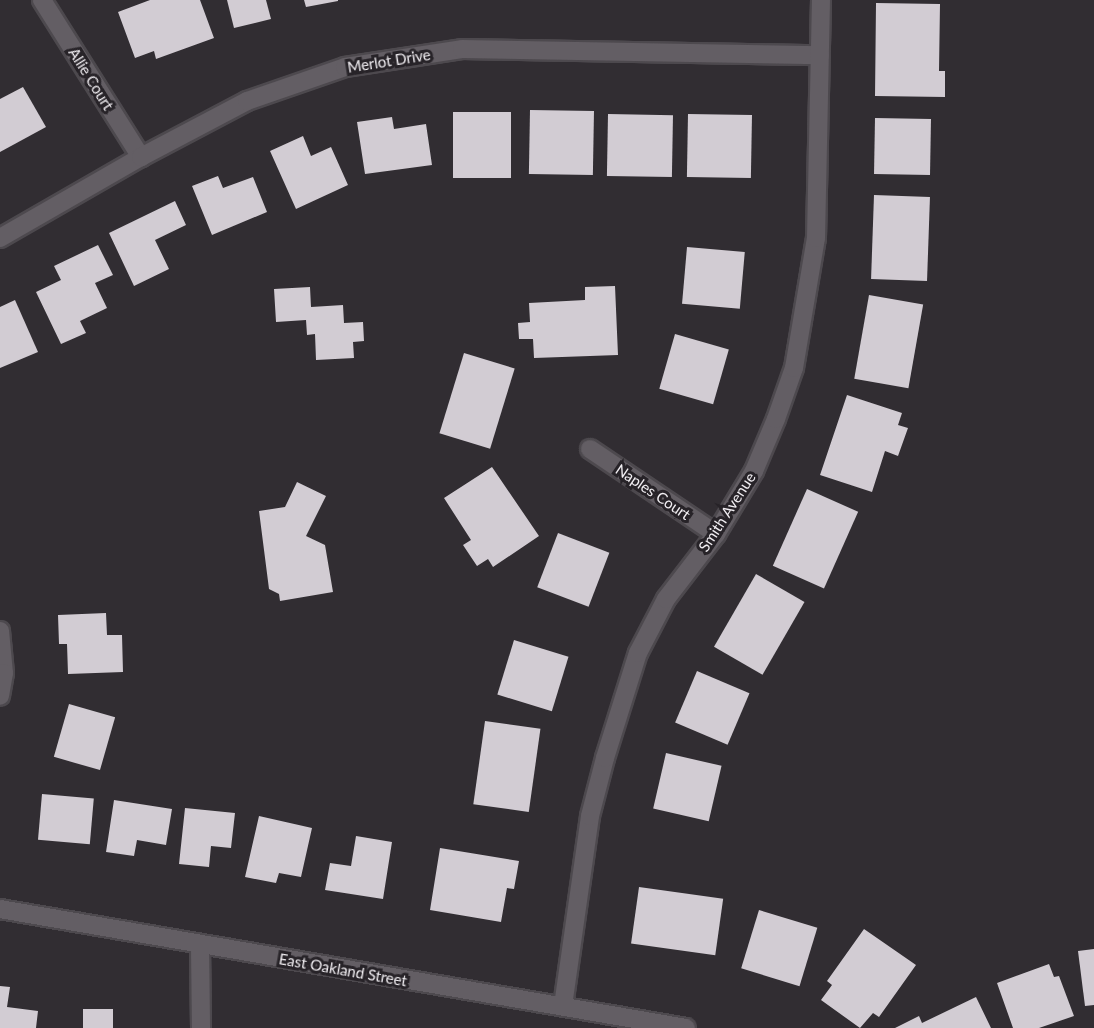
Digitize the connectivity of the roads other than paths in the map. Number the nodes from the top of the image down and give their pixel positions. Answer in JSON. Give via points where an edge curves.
{"nodes":[{"id":1,"x":42,"y":0,"type":"edge"},
{"id":2,"x":821,"y":0,"type":"edge"},
{"id":3,"x":820,"y":55,"type":"junction"},
{"id":4,"x":141,"y":157,"type":"junction"},
{"id":5,"x":0,"y":238,"type":"edge"},
{"id":6,"x":590,"y":449,"type":"dead end"},
{"id":7,"x":716,"y":534,"type":"junction"},
{"id":8,"x":0,"y":631,"type":"edge"},
{"id":9,"x":0,"y":696,"type":"edge"},
{"id":10,"x":0,"y":909,"type":"edge"},
{"id":11,"x":200,"y":945,"type":"junction"},
{"id":12,"x":562,"y":1006,"type":"junction"},
{"id":13,"x":201,"y":1028,"type":"edge"},
{"id":14,"x":686,"y":1028,"type":"edge"}],
"edges":[{"from":1,"to":4,"type":"street","name":"Allie Court"},
{"from":2,"to":3,"type":"street","name":"Smith Avenue"},
{"from":3,"to":4,"type":"street","name":"Merlot Drive","via":[[462,49],[345,67],[247,101]]},
{"from":3,"to":7,"type":"street","name":"Smith Avenue","via":[[816,238],[794,368],[754,471]]},
{"from":4,"to":5,"type":"street","name":"Merlot Drive"},
{"from":6,"to":7,"type":"street","name":"Naples Court"},
{"from":7,"to":12,"type":"street","name":"Smith Avenue","via":[[666,599],[638,653],[590,816]]},
{"from":8,"to":9,"type":"street","via":[[4,673]]},
{"from":10,"to":11,"type":"street","name":"East Oakland Street"},
{"from":11,"to":12,"type":"street","name":"East Oakland Street"},
{"from":11,"to":13,"type":"street"},
{"from":12,"to":14,"type":"street","name":"East Oakland Street"}]}
